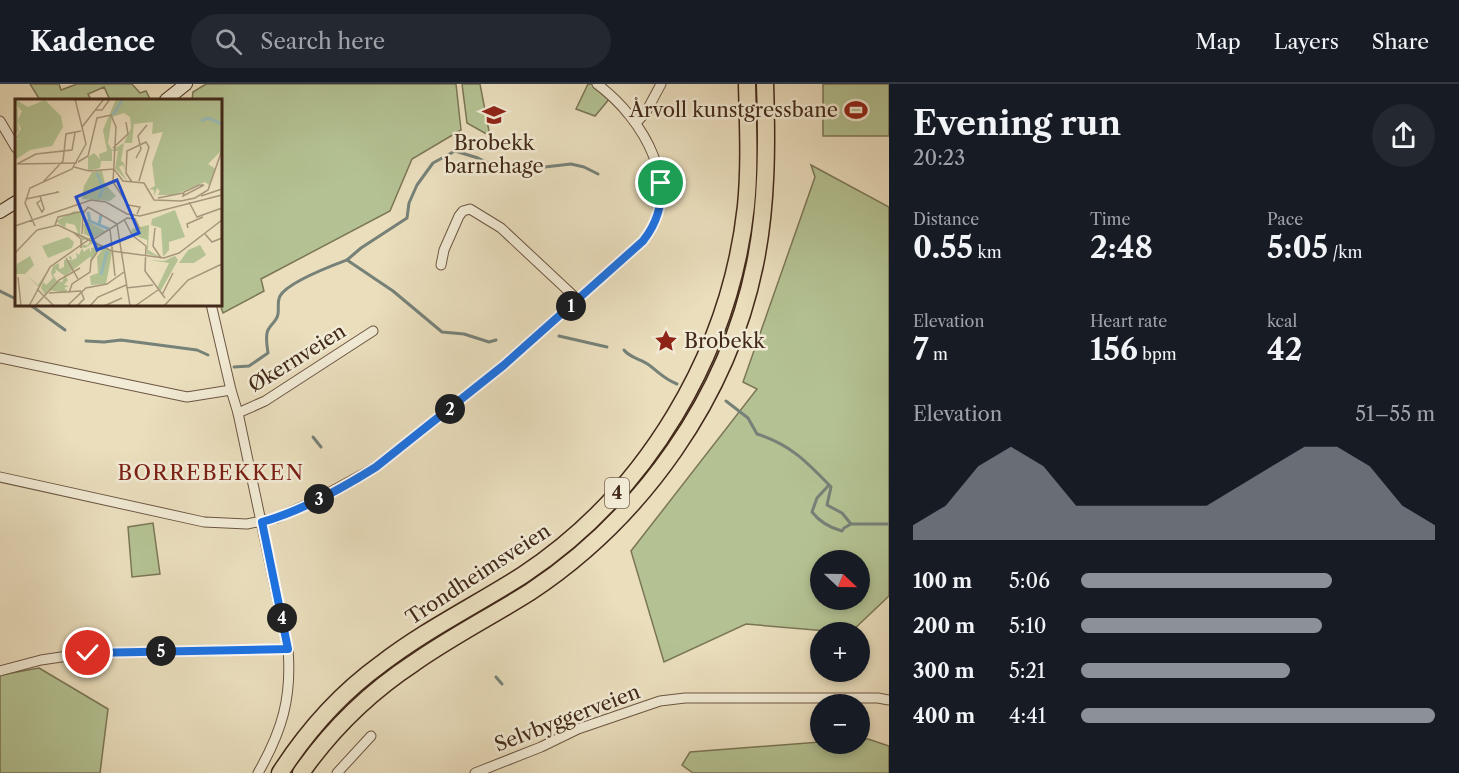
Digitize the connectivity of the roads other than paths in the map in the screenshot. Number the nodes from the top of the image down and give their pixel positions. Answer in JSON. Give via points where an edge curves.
{"nodes":[{"id":1,"x":186,"y":84,"type":"edge"},
{"id":2,"x":597,"y":84,"type":"edge"},
{"id":3,"x":662,"y":84,"type":"edge"},
{"id":4,"x":747,"y":84,"type":"edge"},
{"id":5,"x":765,"y":84,"type":"edge"},
{"id":6,"x":168,"y":99,"type":"edge"},
{"id":7,"x":0,"y":121,"type":"edge"},
{"id":8,"x":636,"y":123,"type":"junction"},
{"id":9,"x":15,"y":146,"type":"edge"},
{"id":10,"x":15,"y":202,"type":"edge"},
{"id":11,"x":0,"y":212,"type":"edge"},
{"id":12,"x":441,"y":265,"type":"dead end"},
{"id":13,"x":578,"y":300,"type":"junction"},
{"id":14,"x":211,"y":306,"type":"edge"},
{"id":15,"x":373,"y":331,"type":"dead end"},
{"id":16,"x":0,"y":358,"type":"edge"},
{"id":17,"x":231,"y":390,"type":"junction"},
{"id":18,"x":238,"y":413,"type":"junction"},
{"id":19,"x":0,"y":477,"type":"edge"},
{"id":20,"x":262,"y":522,"type":"junction"},
{"id":21,"x":288,"y":649,"type":"junction"},
{"id":22,"x":0,"y":671,"type":"edge"},
{"id":23,"x":889,"y":700,"type":"edge"},
{"id":24,"x":371,"y":736,"type":"dead end"},
{"id":25,"x":258,"y":773,"type":"edge"},
{"id":26,"x":280,"y":773,"type":"edge"},
{"id":27,"x":301,"y":773,"type":"edge"},
{"id":28,"x":337,"y":773,"type":"edge"},
{"id":29,"x":475,"y":773,"type":"edge"}],
"edges":[{"from":1,"to":6,"type":"street"},
{"from":2,"to":8,"type":"street"},
{"from":3,"to":8,"type":"street"},
{"from":4,"to":26,"type":"highway","name":"Trondheimsveien","number":"4","via":[[748,178],[736,264],[710,346],[667,429],[625,483],[579,531],[523,574],[362,678],[309,732]]},
{"from":5,"to":27,"type":"highway","name":"Trondheimsveien","number":"4","via":[[765,176],[751,284],[714,382],[684,435],[639,495],[589,546],[531,591],[415,662],[379,689],[348,717]]},
{"from":7,"to":9,"type":"street"},
{"from":8,"to":13,"type":"street","via":[[659,172],[659,212],[643,241]]},
{"from":10,"to":11,"type":"street"},
{"from":12,"to":13,"type":"street","via":[[459,216],[470,209],[501,228]]},
{"from":13,"to":20,"type":"street","via":[[376,467],[291,512]]},
{"from":14,"to":17,"type":"street","name":"Økernveien"},
{"from":15,"to":18,"type":"street","name":"Økernveien","via":[[265,401]]},
{"from":16,"to":17,"type":"street","via":[[187,397]]},
{"from":17,"to":18,"type":"street","name":"Økernveien"},
{"from":18,"to":20,"type":"street","name":"Økernveien"},
{"from":19,"to":20,"type":"street","via":[[204,522]]},
{"from":20,"to":21,"type":"street","name":"Økernveien"},
{"from":21,"to":22,"type":"street","via":[[88,653]]},
{"from":21,"to":25,"type":"street","name":"Økernveien","via":[[286,711]]},
{"from":23,"to":29,"type":"street","name":"Selvbyggerveien","via":[[660,701],[578,729]]},
{"from":24,"to":28,"type":"street"}]}
